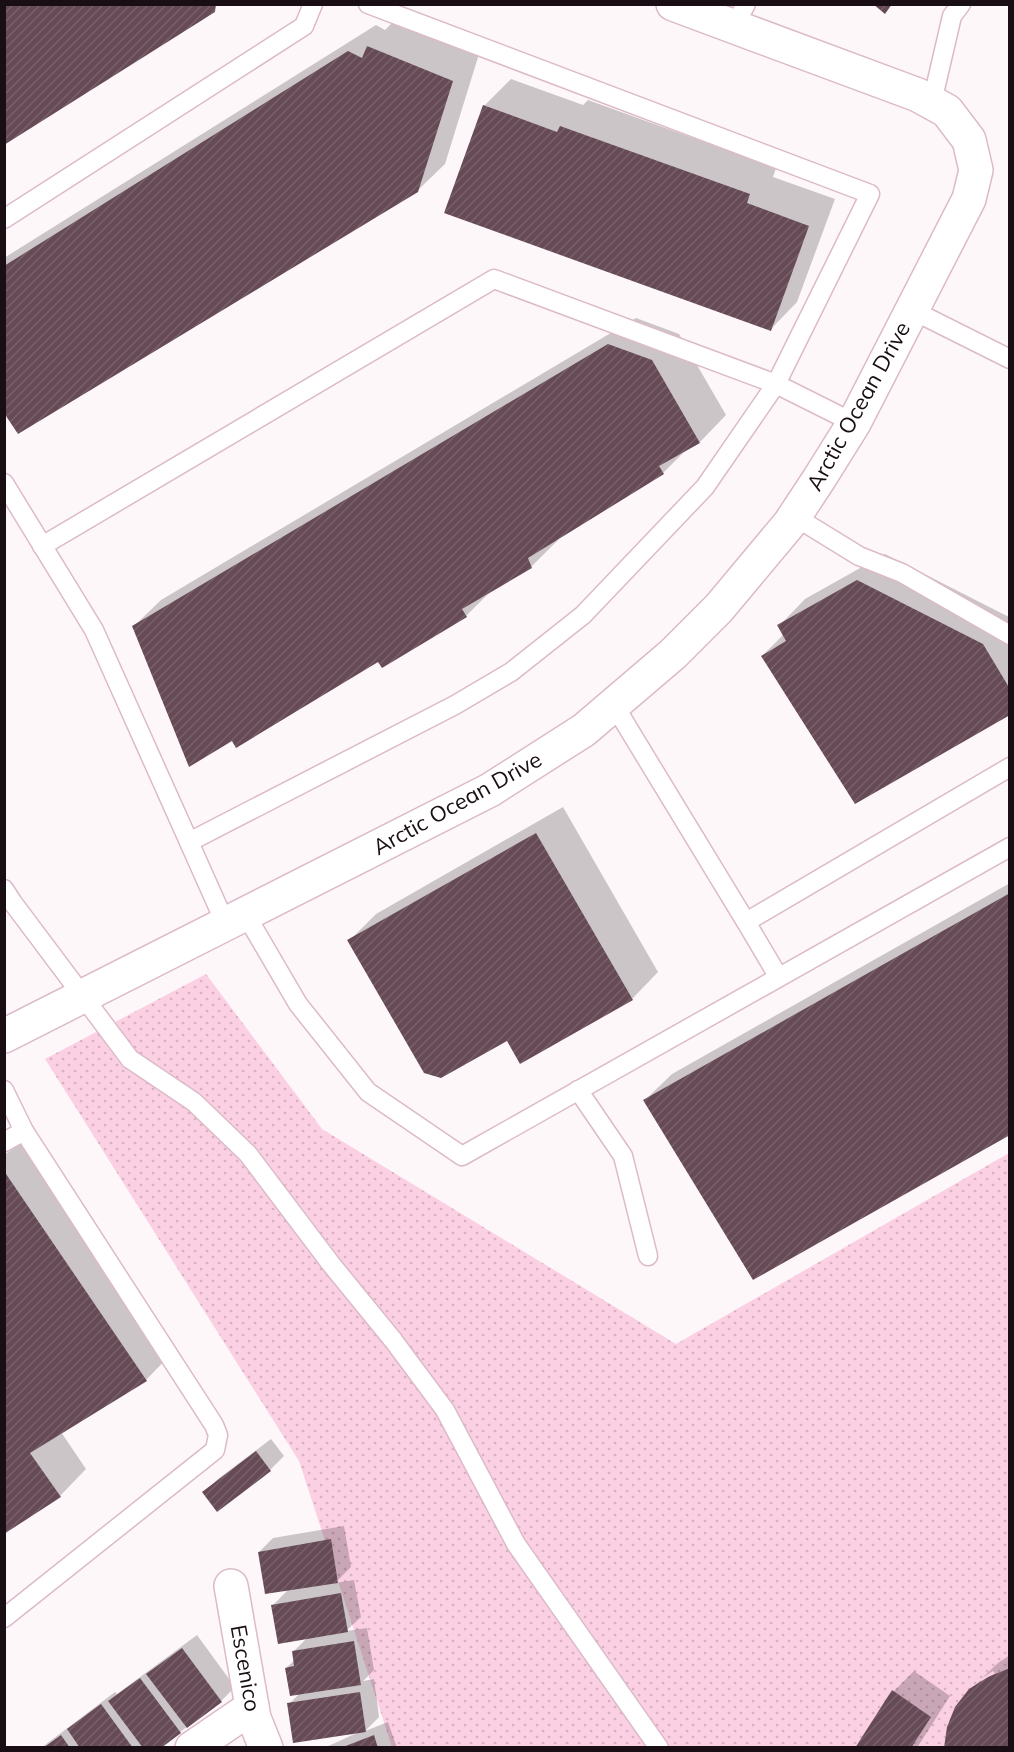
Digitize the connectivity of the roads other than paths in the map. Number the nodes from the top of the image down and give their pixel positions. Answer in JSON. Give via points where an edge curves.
{"nodes":[{"id":1,"x":313,"y":4,"type":"edge"},
{"id":2,"x":368,"y":4,"type":"edge"},
{"id":3,"x":673,"y":4,"type":"edge"},
{"id":4,"x":962,"y":4,"type":"edge"},
{"id":5,"x":740,"y":16,"type":"edge"},
{"id":6,"x":925,"y":98,"type":"junction"},
{"id":7,"x":4,"y":219,"type":"edge"},
{"id":8,"x":912,"y":310,"type":"junction"},
{"id":9,"x":1010,"y":359,"type":"edge"},
{"id":10,"x":776,"y":384,"type":"junction"},
{"id":11,"x":854,"y":423,"type":"junction"},
{"id":12,"x":4,"y":483,"type":"edge"},
{"id":13,"x":794,"y":516,"type":"junction"},
{"id":14,"x":42,"y":546,"type":"junction"},
{"id":15,"x":1010,"y":635,"type":"edge"},
{"id":16,"x":614,"y":705,"type":"junction"},
{"id":17,"x":1010,"y":767,"type":"edge"},
{"id":18,"x":189,"y":842,"type":"junction"},
{"id":19,"x":1010,"y":847,"type":"edge"},
{"id":20,"x":4,"y":889,"type":"edge"},
{"id":21,"x":236,"y":920,"type":"junction"},
{"id":22,"x":746,"y":922,"type":"junction"},
{"id":23,"x":778,"y":976,"type":"junction"},
{"id":24,"x":83,"y":998,"type":"junction"},
{"id":25,"x":4,"y":1036,"type":"edge"},
{"id":26,"x":4,"y":1090,"type":"edge"},
{"id":27,"x":578,"y":1090,"type":"junction"},
{"id":28,"x":24,"y":1131,"type":"junction"},
{"id":29,"x":4,"y":1142,"type":"edge"},
{"id":30,"x":648,"y":1256,"type":"dead end"},
{"id":31,"x":231,"y":1586,"type":"dead end"},
{"id":32,"x":4,"y":1618,"type":"edge"},
{"id":33,"x":252,"y":1707,"type":"junction"},
{"id":34,"x":192,"y":1748,"type":"edge"},
{"id":35,"x":266,"y":1748,"type":"edge"},
{"id":36,"x":659,"y":1748,"type":"edge"}],
"edges":[{"from":1,"to":7,"type":"lane","via":[[303,26]]},
{"from":2,"to":10,"type":"lane","via":[[870,194]]},
{"from":3,"to":5,"type":"street"},
{"from":4,"to":6,"type":"lane","via":[[952,16]]},
{"from":5,"to":6,"type":"street"},
{"from":6,"to":8,"type":"street","name":"Arctic Ocean Drive","via":[[947,111],[969,140],[976,170],[969,199]]},
{"from":8,"to":9,"type":"lane"},
{"from":8,"to":11,"type":"street","name":"Arctic Ocean Drive"},
{"from":10,"to":11,"type":"lane"},
{"from":10,"to":14,"type":"lane","via":[[494,279]]},
{"from":10,"to":18,"type":"lane","via":[[705,487],[583,615],[511,672],[455,705]]},
{"from":11,"to":13,"type":"street","name":"Arctic Ocean Drive"},
{"from":12,"to":14,"type":"lane"},
{"from":13,"to":15,"type":"lane","via":[[859,556],[902,573]]},
{"from":13,"to":16,"type":"street","name":"Arctic Ocean Drive","via":[[719,608]]},
{"from":14,"to":18,"type":"lane","via":[[94,630]]},
{"from":16,"to":21,"type":"street","name":"Arctic Ocean Drive","via":[[584,730],[490,790]]},
{"from":16,"to":22,"type":"lane"},
{"from":17,"to":22,"type":"lane"},
{"from":18,"to":21,"type":"lane"},
{"from":19,"to":23,"type":"lane"},
{"from":20,"to":24,"type":"lane"},
{"from":21,"to":24,"type":"street","name":"Arctic Ocean Drive"},
{"from":21,"to":27,"type":"lane","via":[[368,1092],[462,1156]]},
{"from":22,"to":23,"type":"lane"},
{"from":23,"to":27,"type":"lane"},
{"from":24,"to":25,"type":"street","name":"Arctic Ocean Drive"},
{"from":24,"to":36,"type":"lane","via":[[130,1059],[194,1102],[248,1154],[393,1340],[445,1410],[516,1544]]},
{"from":26,"to":28,"type":"lane"},
{"from":27,"to":30,"type":"lane","via":[[623,1156]]},
{"from":28,"to":29,"type":"lane"},
{"from":28,"to":32,"type":"lane","via":[[218,1435],[215,1449]]},
{"from":31,"to":33,"type":"street","name":"Escenico"},
{"from":33,"to":34,"type":"street"},
{"from":33,"to":35,"type":"street","name":"Escenico"}]}
